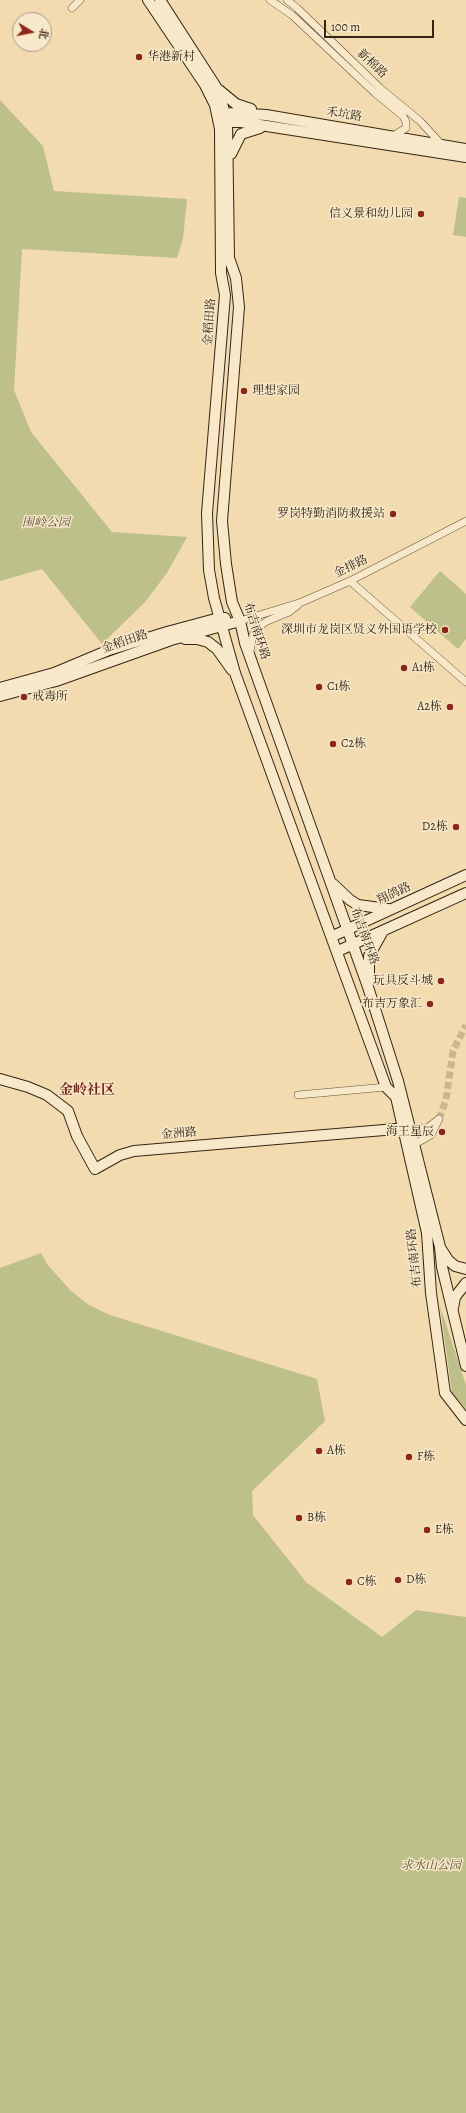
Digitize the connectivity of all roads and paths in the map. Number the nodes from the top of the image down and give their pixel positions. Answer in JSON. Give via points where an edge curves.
{"nodes":[{"id":1,"x":80,"y":0,"type":"edge"},
{"id":2,"x":148,"y":0,"type":"edge"},
{"id":3,"x":160,"y":0,"type":"edge"},
{"id":4,"x":270,"y":0,"type":"edge"},
{"id":5,"x":287,"y":0,"type":"edge"},
{"id":6,"x":72,"y":8,"type":"dead end"},
{"id":7,"x":218,"y":90,"type":"junction"},
{"id":8,"x":266,"y":115,"type":"junction"},
{"id":9,"x":222,"y":118,"type":"junction"},
{"id":10,"x":264,"y":127,"type":"junction"},
{"id":11,"x":393,"y":136,"type":"junction"},
{"id":12,"x":442,"y":145,"type":"junction"},
{"id":13,"x":466,"y":149,"type":"edge"},
{"id":14,"x":466,"y":157,"type":"edge"},
{"id":15,"x":229,"y":160,"type":"junction"},
{"id":16,"x":222,"y":521,"type":"joint"},
{"id":17,"x":466,"y":521,"type":"edge"},
{"id":18,"x":350,"y":581,"type":"junction"},
{"id":19,"x":302,"y":602,"type":"junction"},
{"id":20,"x":240,"y":621,"type":"junction"},
{"id":21,"x":220,"y":622,"type":"junction"},
{"id":22,"x":171,"y":640,"type":"junction"},
{"id":23,"x":251,"y":659,"type":"junction"},
{"id":24,"x":235,"y":673,"type":"junction"},
{"id":25,"x":466,"y":682,"type":"edge"},
{"id":26,"x":0,"y":688,"type":"edge"},
{"id":27,"x":0,"y":696,"type":"edge"},
{"id":28,"x":466,"y":875,"type":"edge"},
{"id":29,"x":330,"y":881,"type":"junction"},
{"id":30,"x":466,"y":893,"type":"edge"},
{"id":31,"x":392,"y":909,"type":"junction"},
{"id":32,"x":348,"y":930,"type":"junction"},
{"id":33,"x":382,"y":931,"type":"junction"},
{"id":34,"x":333,"y":936,"type":"junction"},
{"id":35,"x":353,"y":944,"type":"junction"},
{"id":36,"x":338,"y":952,"type":"junction"},
{"id":37,"x":368,"y":987,"type":"junction"},
{"id":38,"x":0,"y":1079,"type":"edge"},
{"id":39,"x":386,"y":1086,"type":"junction"},
{"id":40,"x":298,"y":1094,"type":"dead end"},
{"id":41,"x":406,"y":1128,"type":"junction"},
{"id":42,"x":415,"y":1144,"type":"junction"},
{"id":43,"x":440,"y":1247,"type":"junction"},
{"id":44,"x":466,"y":1269,"type":"edge"},
{"id":45,"x":466,"y":1283,"type":"edge"},
{"id":46,"x":453,"y":1310,"type":"junction"},
{"id":47,"x":466,"y":1366,"type":"edge"},
{"id":48,"x":466,"y":1420,"type":"edge"}],
"edges":[{"from":1,"to":6,"type":"street"},
{"from":2,"to":9,"type":"street","name":"金稻田路","via":[[205,85]]},
{"from":3,"to":7,"type":"street","name":"金稻田路"},
{"from":4,"to":11,"type":"street","name":"新棉路","via":[[292,16],[403,116],[406,128]]},
{"from":5,"to":12,"type":"street","name":"新棉路","via":[[380,88],[420,121]]},
{"from":7,"to":8,"type":"street","via":[[241,107]]},
{"from":7,"to":9,"type":"street","name":"金稻田路"},
{"from":8,"to":9,"type":"street","name":"禾坑路"},
{"from":8,"to":11,"type":"street","name":"禾坑路"},
{"from":9,"to":10,"type":"street","name":"禾坑路"},
{"from":9,"to":15,"type":"street","name":"金稻田路"},
{"from":9,"to":21,"type":"street","name":"金稻田路","via":[[221,273],[225,296],[207,513],[209,570]]},
{"from":10,"to":14,"type":"street","name":"禾坑路"},
{"from":10,"to":15,"type":"street","via":[[241,134],[236,140]]},
{"from":11,"to":12,"type":"street","name":"禾坑路"},
{"from":12,"to":13,"type":"street","name":"禾坑路"},
{"from":15,"to":16,"type":"street","name":"金稻田路","via":[[229,258],[236,278],[239,306]]},
{"from":16,"to":20,"type":"street","name":"布吉南环路","via":[[229,586]]},
{"from":17,"to":18,"type":"street","name":"金排路"},
{"from":18,"to":19,"type":"street","name":"金排路"},
{"from":18,"to":25,"type":"street"},
{"from":19,"to":20,"type":"street","name":"金排路"},
{"from":19,"to":23,"type":"street","via":[[289,612],[257,628],[250,643]]},
{"from":20,"to":21,"type":"street","name":"金稻田路"},
{"from":20,"to":23,"type":"street","name":"布吉南环路"},
{"from":21,"to":22,"type":"street","name":"金稻田路"},
{"from":21,"to":24,"type":"street","name":"布吉南环路"},
{"from":21,"to":26,"type":"street","name":"金稻田路","via":[[117,648],[54,673]]},
{"from":22,"to":24,"type":"street","via":[[197,639],[208,642],[217,649]]},
{"from":22,"to":27,"type":"street","name":"金稻田路","via":[[56,681]]},
{"from":23,"to":29,"type":"street","name":"布吉南环路"},
{"from":24,"to":34,"type":"street","name":"布吉南环路"},
{"from":28,"to":31,"type":"street","name":"翔鸽路"},
{"from":29,"to":31,"type":"street","via":[[358,905]]},
{"from":29,"to":32,"type":"street","name":"布吉南环路"},
{"from":30,"to":33,"type":"street"},
{"from":31,"to":32,"type":"street","name":"翔鸽路"},
{"from":32,"to":34,"type":"street","name":"翔鸽路"},
{"from":32,"to":35,"type":"street","name":"布吉南环路"},
{"from":33,"to":35,"type":"street"},
{"from":33,"to":37,"type":"street","via":[[369,956]]},
{"from":34,"to":36,"type":"street","name":"布吉南环路"},
{"from":35,"to":36,"type":"street"},
{"from":35,"to":37,"type":"street","name":"布吉南环路"},
{"from":36,"to":39,"type":"street","name":"布吉南环路"},
{"from":37,"to":41,"type":"street","name":"布吉南环路","via":[[398,1081]]},
{"from":38,"to":41,"type":"street","name":"金洲路","via":[[28,1086],[68,1112],[77,1136],[95,1169],[120,1155],[134,1151]]},
{"from":39,"to":40,"type":"street"},
{"from":39,"to":41,"type":"street","name":"布吉南环路","via":[[396,1098]]},
{"from":41,"to":42,"type":"street","name":"布吉南环路"},
{"from":41,"to":42,"type":"street","via":[[427,1128],[440,1119],[431,1135]]},
{"from":41,"to":48,"type":"street","name":"布吉南环路","via":[[427,1233],[431,1293],[445,1393]]},
{"from":42,"to":43,"type":"street","name":"布吉南环路"},
{"from":43,"to":44,"type":"street","via":[[455,1266]]},
{"from":43,"to":46,"type":"street","name":"布吉南环路","via":[[442,1267]]},
{"from":45,"to":46,"type":"street","via":[[455,1297]]},
{"from":46,"to":47,"type":"street","name":"布吉南环路"}]}
